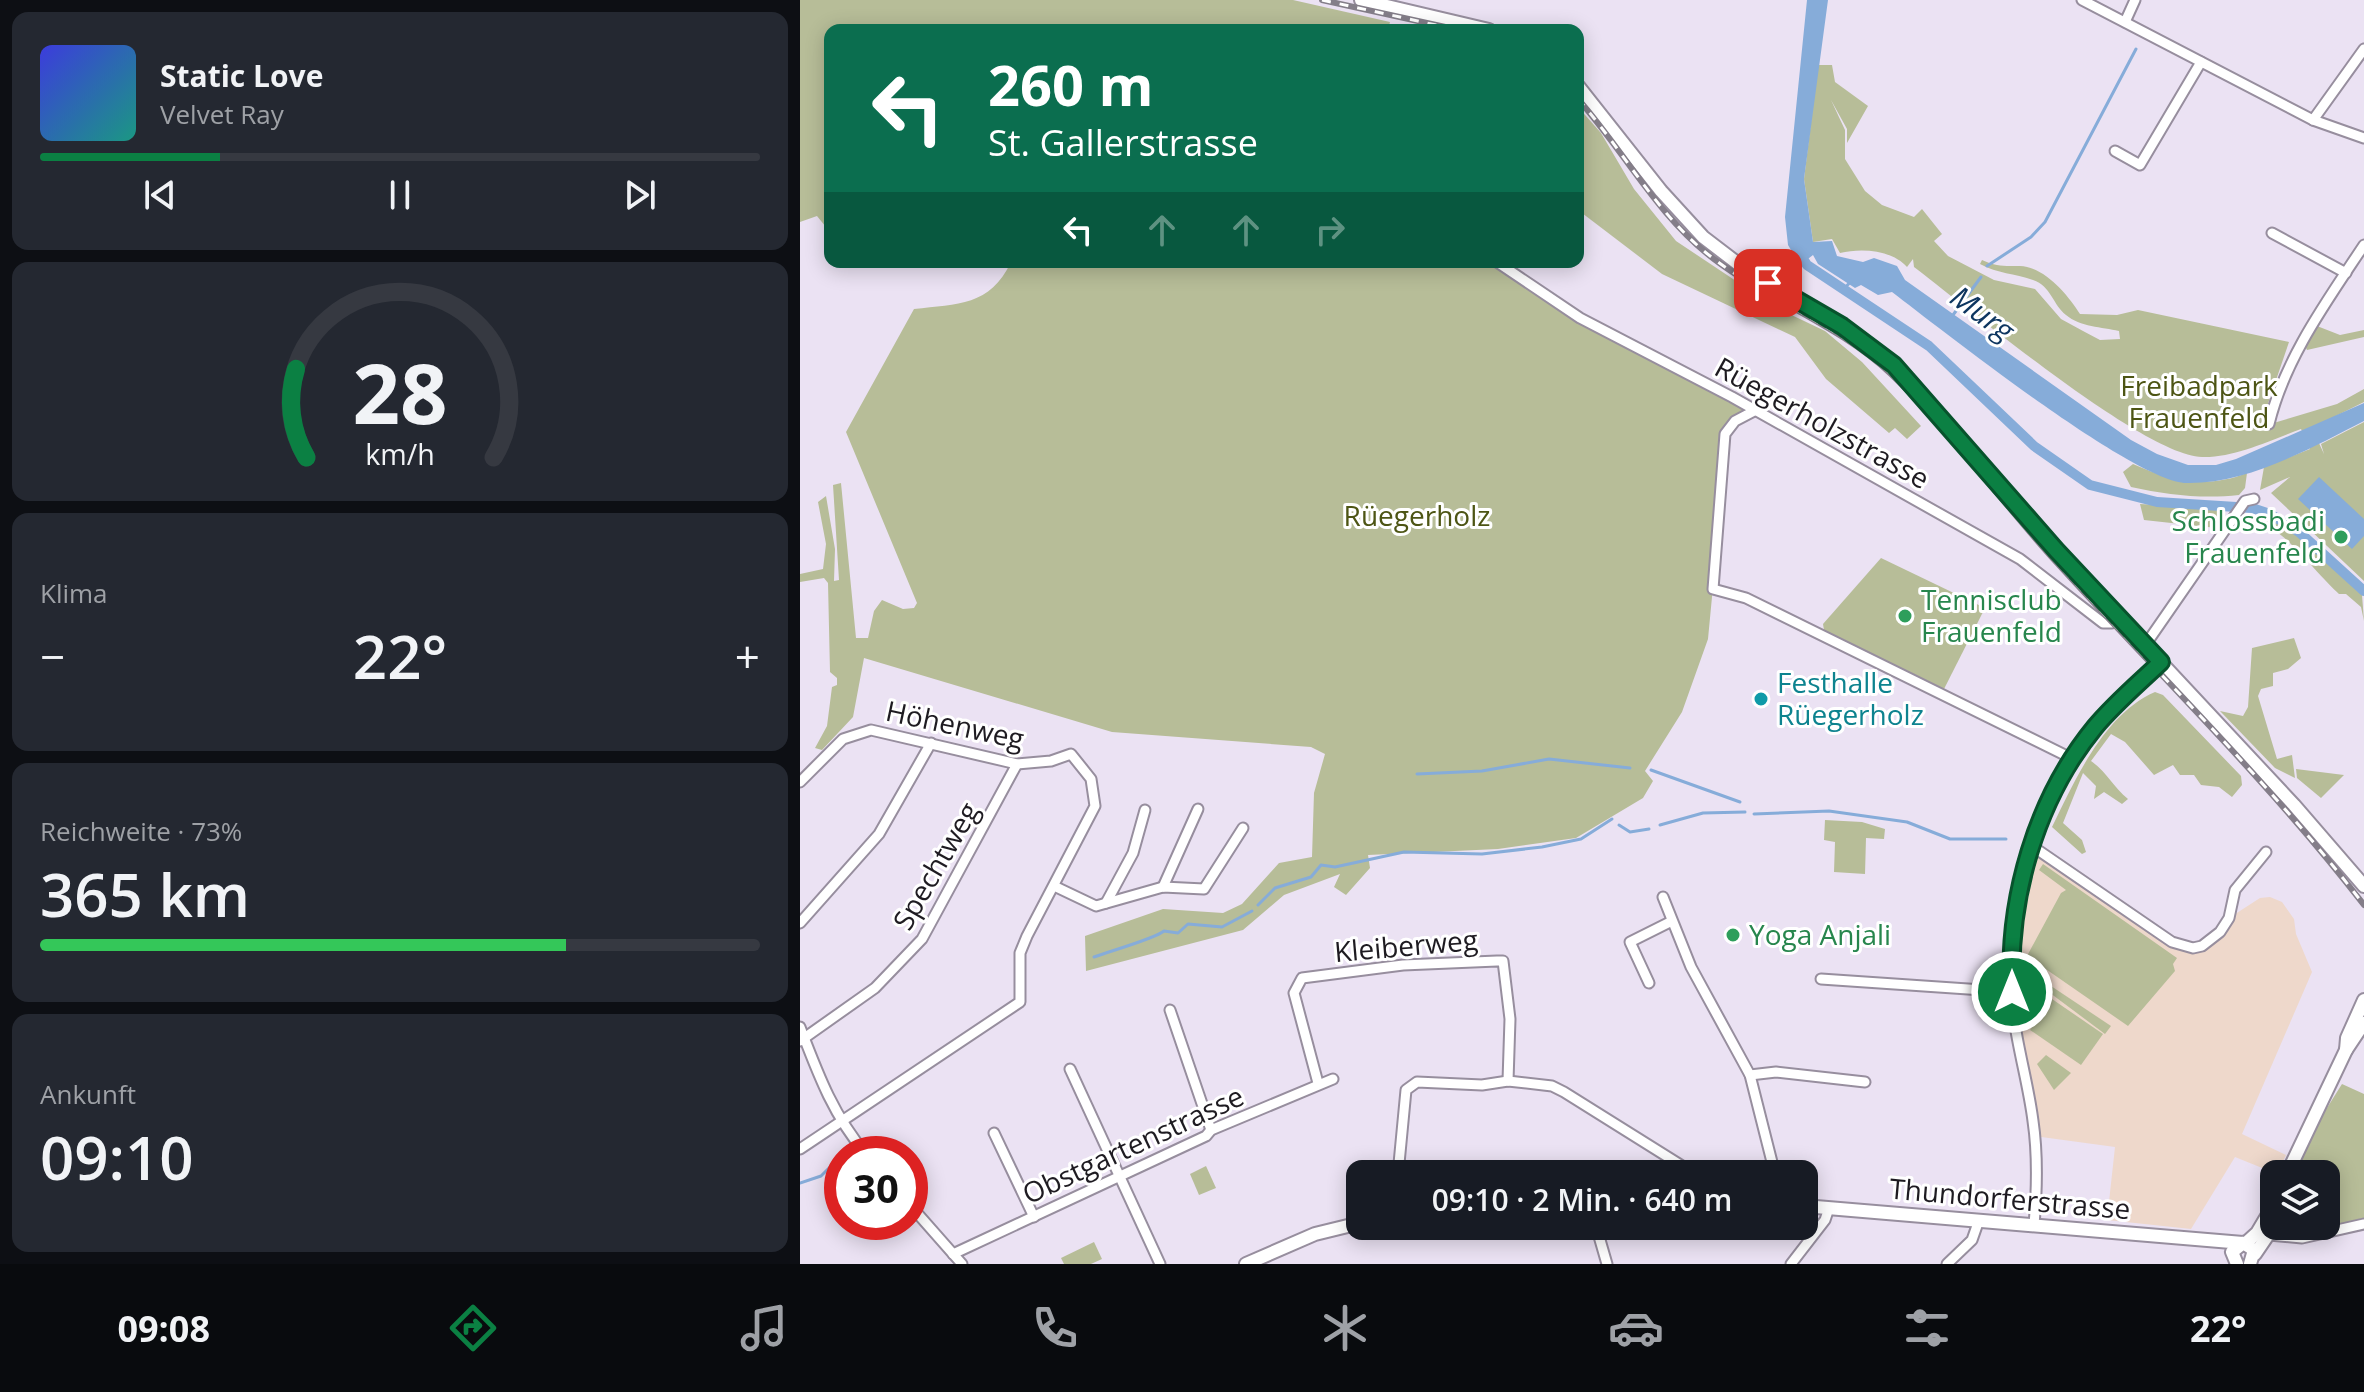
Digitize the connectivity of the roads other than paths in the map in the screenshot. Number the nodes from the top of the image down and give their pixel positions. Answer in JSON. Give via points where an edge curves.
{"nodes":[{"id":1,"x":1361,"y":0,"type":"edge"},
{"id":2,"x":2082,"y":0,"type":"edge"},
{"id":3,"x":2135,"y":0,"type":"edge"},
{"id":4,"x":2125,"y":22,"type":"junction"},
{"id":5,"x":1463,"y":24,"type":"edge"},
{"id":6,"x":2364,"y":49,"type":"edge"},
{"id":7,"x":2201,"y":62,"type":"junction"},
{"id":8,"x":1584,"y":94,"type":"edge"},
{"id":9,"x":2313,"y":120,"type":"junction"},
{"id":10,"x":2364,"y":138,"type":"edge"},
{"id":11,"x":2115,"y":151,"type":"dead end"},
{"id":12,"x":2272,"y":233,"type":"dead end"},
{"id":13,"x":2364,"y":245,"type":"edge"},
{"id":14,"x":1506,"y":268,"type":"edge"},
{"id":15,"x":2346,"y":273,"type":"junction"},
{"id":16,"x":1756,"y":410,"type":"junction"},
{"id":17,"x":2269,"y":424,"type":"dead end"},
{"id":18,"x":2254,"y":499,"type":"dead end"},
{"id":19,"x":2118,"y":617,"type":"junction"},
{"id":20,"x":2146,"y":644,"type":"junction"},
{"id":21,"x":2161,"y":662,"type":"junction"},
{"id":22,"x":931,"y":743,"type":"junction"},
{"id":23,"x":2073,"y":759,"type":"junction"},
{"id":24,"x":1017,"y":764,"type":"junction"},
{"id":25,"x":800,"y":782,"type":"edge"},
{"id":26,"x":1198,"y":809,"type":"dead end"},
{"id":27,"x":1145,"y":810,"type":"dead end"},
{"id":28,"x":1243,"y":828,"type":"dead end"},
{"id":29,"x":2032,"y":846,"type":"junction"},
{"id":30,"x":2266,"y":852,"type":"dead end"},
{"id":31,"x":1054,"y":886,"type":"junction"},
{"id":32,"x":2364,"y":886,"type":"edge"},
{"id":33,"x":1163,"y":887,"type":"junction"},
{"id":34,"x":1663,"y":897,"type":"dead end"},
{"id":35,"x":1106,"y":903,"type":"junction"},
{"id":36,"x":1670,"y":922,"type":"junction"},
{"id":37,"x":800,"y":923,"type":"edge"},
{"id":38,"x":1821,"y":979,"type":"dead end"},
{"id":39,"x":1649,"y":983,"type":"dead end"},
{"id":40,"x":2012,"y":992,"type":"junction"},
{"id":41,"x":2364,"y":1000,"type":"edge"},
{"id":42,"x":1170,"y":1010,"type":"dead end"},
{"id":43,"x":2364,"y":1023,"type":"edge"},
{"id":44,"x":800,"y":1027,"type":"edge"},
{"id":45,"x":802,"y":1040,"type":"edge"},
{"id":46,"x":2346,"y":1050,"type":"junction"},
{"id":47,"x":1070,"y":1069,"type":"dead end"},
{"id":48,"x":1750,"y":1075,"type":"junction"},
{"id":49,"x":1333,"y":1079,"type":"dead end"},
{"id":50,"x":1508,"y":1081,"type":"junction"},
{"id":51,"x":1865,"y":1082,"type":"dead end"},
{"id":52,"x":1318,"y":1083,"type":"junction"},
{"id":53,"x":842,"y":1124,"type":"junction"},
{"id":54,"x":1211,"y":1130,"type":"junction"},
{"id":55,"x":994,"y":1133,"type":"dead end"},
{"id":56,"x":852,"y":1136,"type":"edge"},
{"id":57,"x":800,"y":1149,"type":"edge"},
{"id":58,"x":1399,"y":1160,"type":"edge"},
{"id":59,"x":1673,"y":1160,"type":"edge"},
{"id":60,"x":1771,"y":1160,"type":"edge"},
{"id":61,"x":2294,"y":1160,"type":"edge"},
{"id":62,"x":1121,"y":1175,"type":"junction"},
{"id":63,"x":1818,"y":1207,"type":"edge"},
{"id":64,"x":1829,"y":1208,"type":"junction"},
{"id":65,"x":1034,"y":1217,"type":"junction"},
{"id":66,"x":1979,"y":1220,"type":"junction"},
{"id":67,"x":2364,"y":1224,"type":"edge"},
{"id":68,"x":2034,"y":1225,"type":"junction"},
{"id":69,"x":928,"y":1226,"type":"edge"},
{"id":70,"x":1346,"y":1226,"type":"edge"},
{"id":71,"x":2340,"y":1229,"type":"edge"},
{"id":72,"x":1600,"y":1240,"type":"edge"},
{"id":73,"x":2211,"y":1241,"type":"junction"},
{"id":74,"x":953,"y":1254,"type":"junction"},
{"id":75,"x":2250,"y":1255,"type":"edge"},
{"id":76,"x":1274,"y":1258,"type":"edge"},
{"id":77,"x":2234,"y":1260,"type":"edge"},
{"id":78,"x":962,"y":1264,"type":"edge"},
{"id":79,"x":1160,"y":1264,"type":"edge"},
{"id":80,"x":1246,"y":1264,"type":"edge"},
{"id":81,"x":1607,"y":1264,"type":"edge"},
{"id":82,"x":1791,"y":1264,"type":"edge"},
{"id":83,"x":1947,"y":1264,"type":"edge"}],
"edges":[{"from":1,"to":5,"type":"main road"},
{"from":2,"to":4,"type":"street"},
{"from":3,"to":4,"type":"street"},
{"from":4,"to":7,"type":"street"},
{"from":6,"to":9,"type":"street"},
{"from":7,"to":9,"type":"street"},
{"from":7,"to":11,"type":"street","via":[[2140,165]]},
{"from":8,"to":19,"type":"main road","via":[[1703,237],[1750,273],[1853,333],[1910,381]]},
{"from":9,"to":10,"type":"street"},
{"from":12,"to":15,"type":"street"},
{"from":13,"to":15,"type":"street"},
{"from":14,"to":16,"type":"street","name":"Rüegerholzstrasse","via":[[1580,318]]},
{"from":15,"to":17,"type":"street","via":[[2294,356]]},
{"from":16,"to":19,"type":"street","name":"Rüegerholzstrasse","via":[[2020,559],[2103,623]]},
{"from":16,"to":23,"type":"street","via":[[1735,421],[1725,434],[1713,589],[1746,598]]},
{"from":18,"to":20,"type":"street","via":[[2240,507]]},
{"from":19,"to":20,"type":"main road"},
{"from":20,"to":21,"type":"main road"},
{"from":21,"to":23,"type":"street","via":[[2116,703]]},
{"from":21,"to":32,"type":"main road"},
{"from":22,"to":24,"type":"street","name":"Höhenweg"},
{"from":22,"to":25,"type":"street","name":"Höhenweg","via":[[880,731],[857,732],[826,752]]},
{"from":22,"to":37,"type":"street","via":[[879,834]]},
{"from":23,"to":29,"type":"street"},
{"from":24,"to":31,"type":"street","name":"Höhenweg","via":[[1071,754],[1091,779],[1095,806]]},
{"from":24,"to":45,"type":"street","name":"Spechtweg","via":[[922,939],[875,988]]},
{"from":26,"to":33,"type":"street"},
{"from":27,"to":35,"type":"street","via":[[1133,853]]},
{"from":28,"to":33,"type":"street","via":[[1204,889]]},
{"from":29,"to":30,"type":"street","via":[[2181,947],[2202,946],[2220,932],[2235,890]]},
{"from":29,"to":40,"type":"street","via":[[2016,912]]},
{"from":31,"to":35,"type":"street","via":[[1086,903]]},
{"from":31,"to":53,"type":"street","via":[[1020,953],[1020,1002]]},
{"from":33,"to":35,"type":"street"},
{"from":34,"to":36,"type":"street"},
{"from":36,"to":39,"type":"street","via":[[1630,942]]},
{"from":36,"to":48,"type":"street"},
{"from":38,"to":40,"type":"street"},
{"from":40,"to":68,"type":"street","via":[[2034,1128]]},
{"from":41,"to":46,"type":"main road"},
{"from":42,"to":54,"type":"street"},
{"from":43,"to":46,"type":"main road"},
{"from":44,"to":45,"type":"street"},
{"from":45,"to":53,"type":"street"},
{"from":46,"to":61,"type":"main road"},
{"from":47,"to":62,"type":"street"},
{"from":48,"to":51,"type":"street","via":[[1776,1072]]},
{"from":48,"to":60,"type":"street"},
{"from":49,"to":52,"type":"street","name":"Obstgartenstrasse"},
{"from":50,"to":52,"type":"street","name":"Kleiberweg","via":[[1510,1019],[1503,961],[1497,961],[1403,965],[1302,978],[1294,993]]},
{"from":50,"to":58,"type":"street","via":[[1417,1082],[1406,1090]]},
{"from":50,"to":59,"type":"street","via":[[1552,1086]]},
{"from":52,"to":54,"type":"street","name":"Obstgartenstrasse"},
{"from":53,"to":56,"type":"street"},
{"from":53,"to":57,"type":"street"},
{"from":54,"to":62,"type":"street","name":"Obstgartenstrasse"},
{"from":55,"to":65,"type":"street"},
{"from":62,"to":65,"type":"street","name":"Obstgartenstrasse"},
{"from":62,"to":79,"type":"street"},
{"from":63,"to":64,"type":"main road","name":"Thundorferstrasse"},
{"from":64,"to":66,"type":"main road","name":"Thundorferstrasse"},
{"from":64,"to":82,"type":"street"},
{"from":65,"to":74,"type":"street","name":"Obstgartenstrasse"},
{"from":66,"to":68,"type":"main road","name":"Thundorferstrasse"},
{"from":66,"to":83,"type":"street","via":[[1972,1240]]},
{"from":67,"to":71,"type":"street"},
{"from":68,"to":73,"type":"main road","name":"Thundorferstrasse"},
{"from":69,"to":74,"type":"street"},
{"from":70,"to":76,"type":"main road","via":[[1315,1234]]},
{"from":72,"to":81,"type":"street"},
{"from":73,"to":75,"type":"main road","name":"Thundorferstrasse"},
{"from":73,"to":77,"type":"main road"},
{"from":74,"to":78,"type":"street"},
{"from":75,"to":77,"type":"main road","via":[[2236,1246]]},
{"from":76,"to":80,"type":"main road"}]}
